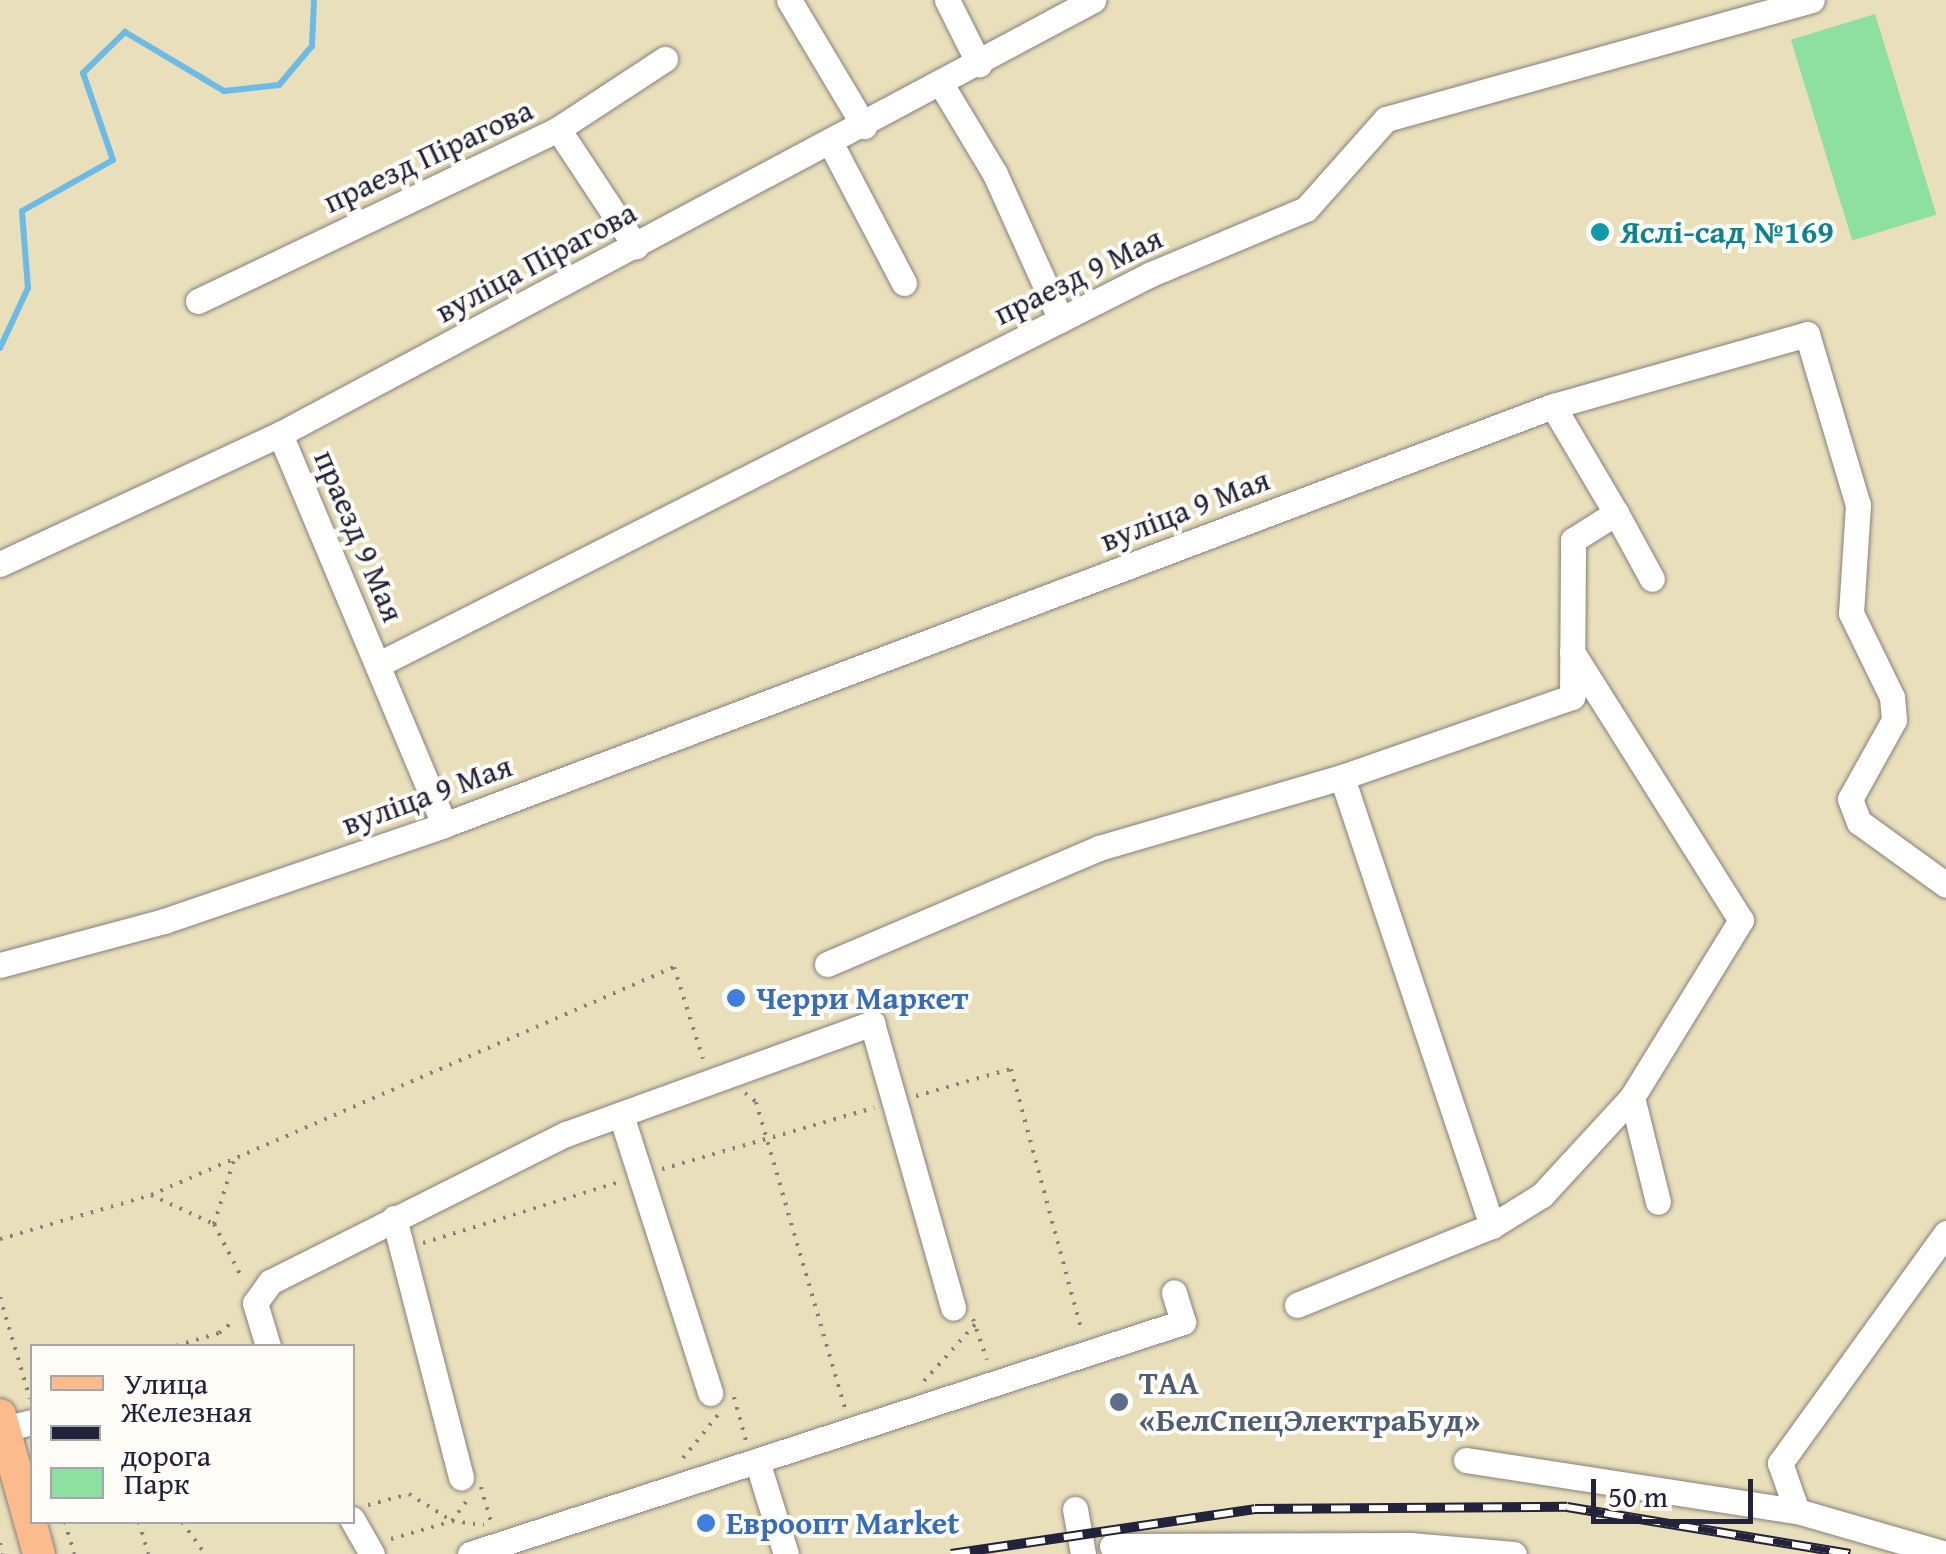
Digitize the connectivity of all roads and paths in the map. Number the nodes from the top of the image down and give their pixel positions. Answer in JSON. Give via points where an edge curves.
{"nodes":[{"id":1,"x":789,"y":0,"type":"edge"},
{"id":2,"x":947,"y":0,"type":"edge"},
{"id":3,"x":1093,"y":0,"type":"edge"},
{"id":4,"x":1812,"y":0,"type":"edge"},
{"id":5,"x":665,"y":58,"type":"dead end"},
{"id":6,"x":978,"y":64,"type":"junction"},
{"id":7,"x":942,"y":84,"type":"junction"},
{"id":8,"x":864,"y":126,"type":"junction"},
{"id":9,"x":558,"y":129,"type":"junction"},
{"id":10,"x":831,"y":144,"type":"junction"},
{"id":11,"x":636,"y":247,"type":"junction"},
{"id":12,"x":904,"y":283,"type":"dead end"},
{"id":13,"x":198,"y":301,"type":"dead end"},
{"id":14,"x":1061,"y":320,"type":"junction"},
{"id":15,"x":1553,"y":406,"type":"junction"},
{"id":16,"x":280,"y":434,"type":"junction"},
{"id":17,"x":1616,"y":513,"type":"junction"},
{"id":18,"x":0,"y":564,"type":"edge"},
{"id":19,"x":1652,"y":579,"type":"dead end"},
{"id":20,"x":1572,"y":652,"type":"junction"},
{"id":21,"x":379,"y":664,"type":"junction"},
{"id":22,"x":1342,"y":776,"type":"junction"},
{"id":23,"x":444,"y":825,"type":"junction"},
{"id":24,"x":1946,"y":884,"type":"edge"},
{"id":25,"x":828,"y":964,"type":"dead end"},
{"id":26,"x":0,"y":965,"type":"edge"},
{"id":27,"x":718,"y":1080,"type":"junction"},
{"id":28,"x":1632,"y":1097,"type":"junction"},
{"id":29,"x":894,"y":1102,"type":"junction"},
{"id":30,"x":621,"y":1115,"type":"junction"},
{"id":31,"x":767,"y":1139,"type":"junction"},
{"id":32,"x":235,"y":1158,"type":"junction"},
{"id":33,"x":640,"y":1176,"type":"junction"},
{"id":34,"x":151,"y":1194,"type":"junction"},
{"id":35,"x":1658,"y":1202,"type":"dead end"},
{"id":36,"x":394,"y":1218,"type":"junction"},
{"id":37,"x":214,"y":1224,"type":"junction"},
{"id":38,"x":1492,"y":1226,"type":"junction"},
{"id":39,"x":1946,"y":1233,"type":"edge"},
{"id":40,"x":0,"y":1239,"type":"edge"},
{"id":41,"x":402,"y":1249,"type":"junction"},
{"id":42,"x":1174,"y":1292,"type":"dead end"},
{"id":43,"x":0,"y":1297,"type":"edge"},
{"id":44,"x":255,"y":1303,"type":"junction"},
{"id":45,"x":1297,"y":1304,"type":"dead end"},
{"id":46,"x":953,"y":1308,"type":"joint"},
{"id":47,"x":978,"y":1321,"type":"junction"},
{"id":48,"x":1068,"y":1333,"type":"dead end"},
{"id":49,"x":183,"y":1344,"type":"edge"},
{"id":50,"x":267,"y":1344,"type":"edge"},
{"id":51,"x":1003,"y":1355,"type":"dead end"},
{"id":52,"x":987,"y":1360,"type":"junction"},
{"id":53,"x":971,"y":1366,"type":"dead end"},
{"id":54,"x":938,"y":1377,"type":"dead end"},
{"id":55,"x":922,"y":1382,"type":"junction"},
{"id":56,"x":907,"y":1387,"type":"dead end"},
{"id":57,"x":30,"y":1390,"type":"edge"},
{"id":58,"x":722,"y":1395,"type":"junction"},
{"id":59,"x":860,"y":1403,"type":"dead end"},
{"id":60,"x":845,"y":1408,"type":"junction"},
{"id":61,"x":828,"y":1414,"type":"dead end"},
{"id":62,"x":12,"y":1422,"type":"edge"},
{"id":63,"x":755,"y":1446,"type":"junction"},
{"id":64,"x":729,"y":1447,"type":"dead end"},
{"id":65,"x":695,"y":1458,"type":"dead end"},
{"id":66,"x":1466,"y":1460,"type":"dead end"},
{"id":67,"x":461,"y":1477,"type":"dead end"},
{"id":68,"x":355,"y":1508,"type":"edge"},
{"id":69,"x":1075,"y":1509,"type":"dead end"},
{"id":70,"x":1798,"y":1511,"type":"junction"},
{"id":71,"x":30,"y":1513,"type":"edge"},
{"id":72,"x":452,"y":1521,"type":"junction"},
{"id":73,"x":32,"y":1524,"type":"edge"},
{"id":74,"x":65,"y":1524,"type":"edge"},
{"id":75,"x":140,"y":1524,"type":"edge"},
{"id":76,"x":183,"y":1524,"type":"edge"},
{"id":77,"x":355,"y":1524,"type":"edge"},
{"id":78,"x":0,"y":1542,"type":"edge"},
{"id":79,"x":1112,"y":1546,"type":"dead end"},
{"id":80,"x":370,"y":1550,"type":"edge"},
{"id":81,"x":3,"y":1554,"type":"edge"},
{"id":82,"x":38,"y":1554,"type":"edge"},
{"id":83,"x":74,"y":1554,"type":"edge"},
{"id":84,"x":148,"y":1554,"type":"edge"},
{"id":85,"x":205,"y":1554,"type":"edge"},
{"id":86,"x":470,"y":1554,"type":"edge"},
{"id":87,"x":786,"y":1554,"type":"edge"},
{"id":88,"x":1083,"y":1554,"type":"edge"},
{"id":89,"x":1514,"y":1554,"type":"edge"},
{"id":90,"x":1946,"y":1554,"type":"edge"}],
"edges":[{"from":1,"to":8,"type":"street"},
{"from":2,"to":6,"type":"street"},
{"from":3,"to":6,"type":"street","name":"вуліца Пірагова"},
{"from":4,"to":14,"type":"street","name":"праезд 9 Мая","via":[[1386,118],[1306,210]]},
{"from":5,"to":9,"type":"street"},
{"from":6,"to":7,"type":"street","name":"вуліца Пірагова"},
{"from":7,"to":8,"type":"street","name":"вуліца Пірагова"},
{"from":7,"to":14,"type":"street","via":[[996,174]]},
{"from":8,"to":10,"type":"street","name":"вуліца Пірагова"},
{"from":9,"to":11,"type":"street","name":"праезд Пірагова"},
{"from":9,"to":13,"type":"street","name":"праезд Пірагова"},
{"from":10,"to":11,"type":"street","name":"вуліца Пірагова"},
{"from":10,"to":12,"type":"street"},
{"from":11,"to":16,"type":"street","name":"вуліца Пірагова"},
{"from":14,"to":21,"type":"street","name":"праезд 9 Мая"},
{"from":15,"to":17,"type":"street"},
{"from":15,"to":23,"type":"street","name":"вуліца 9 Мая"},
{"from":15,"to":24,"type":"street","name":"вуліца 9 Мая","via":[[1808,334],[1858,505],[1850,613],[1892,697],[1894,720],[1850,799],[1859,822]]},
{"from":16,"to":18,"type":"street","name":"вуліца Пірагова"},
{"from":16,"to":21,"type":"street","name":"праезд 9 Мая"},
{"from":17,"to":19,"type":"street"},
{"from":17,"to":20,"type":"street","via":[[1573,540]]},
{"from":20,"to":22,"type":"street","via":[[1572,697]]},
{"from":20,"to":28,"type":"street","via":[[1741,920]]},
{"from":21,"to":23,"type":"street","name":"праезд 9 Мая"},
{"from":22,"to":25,"type":"street","via":[[1100,848]]},
{"from":22,"to":38,"type":"street"},
{"from":23,"to":26,"type":"street","name":"вуліца 9 Мая","via":[[164,921]]},
{"from":27,"to":29,"type":"street","via":[[872,1024]]},
{"from":27,"to":30,"type":"street"},
{"from":27,"to":31,"type":"path","via":[[756,1102]]},
{"from":27,"to":32,"type":"path","via":[[674,967]]},
{"from":28,"to":35,"type":"street"},
{"from":28,"to":38,"type":"street","via":[[1542,1195]]},
{"from":29,"to":31,"type":"path"},
{"from":29,"to":46,"type":"street"},
{"from":29,"to":48,"type":"path","via":[[1012,1069],[1084,1328]]},
{"from":30,"to":33,"type":"street"},
{"from":30,"to":36,"type":"street","via":[[566,1134]]},
{"from":31,"to":33,"type":"path"},
{"from":31,"to":60,"type":"path"},
{"from":32,"to":34,"type":"path"},
{"from":32,"to":37,"type":"path"},
{"from":33,"to":41,"type":"path"},
{"from":33,"to":58,"type":"street"},
{"from":34,"to":37,"type":"path"},
{"from":34,"to":40,"type":"path"},
{"from":36,"to":41,"type":"street"},
{"from":36,"to":44,"type":"street","via":[[270,1282]]},
{"from":37,"to":44,"type":"path"},
{"from":38,"to":45,"type":"street"},
{"from":39,"to":70,"type":"street","via":[[1780,1464]]},
{"from":41,"to":67,"type":"street"},
{"from":42,"to":63,"type":"street","via":[[1183,1322]]},
{"from":43,"to":57,"type":"path"},
{"from":44,"to":49,"type":"path","via":[[219,1333]]},
{"from":44,"to":50,"type":"street"},
{"from":46,"to":47,"type":"path"},
{"from":47,"to":52,"type":"path"},
{"from":47,"to":55,"type":"path"},
{"from":51,"to":52,"type":"path"},
{"from":52,"to":53,"type":"path"},
{"from":54,"to":55,"type":"path"},
{"from":55,"to":56,"type":"path"},
{"from":58,"to":63,"type":"path"},
{"from":58,"to":65,"type":"path","via":[[678,1464]]},
{"from":59,"to":60,"type":"path"},
{"from":60,"to":61,"type":"path"},
{"from":62,"to":71,"type":"main road"},
{"from":63,"to":64,"type":"path"},
{"from":63,"to":86,"type":"street"},
{"from":63,"to":87,"type":"street"},
{"from":66,"to":70,"type":"street"},
{"from":68,"to":72,"type":"path","via":[[409,1494]]},
{"from":69,"to":88,"type":"street"},
{"from":70,"to":90,"type":"street"},
{"from":72,"to":72,"type":"path","via":[[492,1526],[480,1484],[470,1496]]},
{"from":72,"to":80,"type":"path"},
{"from":73,"to":82,"type":"main road"},
{"from":74,"to":83,"type":"path"},
{"from":75,"to":84,"type":"path"},
{"from":76,"to":85,"type":"path"},
{"from":77,"to":80,"type":"street"},
{"from":78,"to":81,"type":"path"},
{"from":79,"to":89,"type":"street","via":[[1410,1544]]}]}
